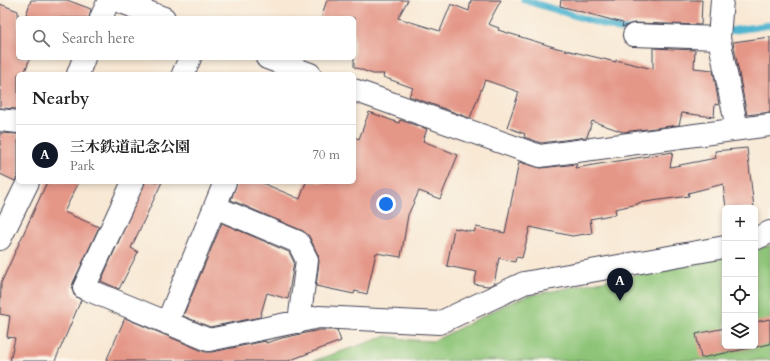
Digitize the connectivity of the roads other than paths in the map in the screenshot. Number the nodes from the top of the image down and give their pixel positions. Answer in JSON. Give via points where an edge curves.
{"nodes":[{"id":1,"x":109,"y":0,"type":"edge"},
{"id":2,"x":116,"y":0,"type":"edge"},
{"id":3,"x":722,"y":0,"type":"edge"},
{"id":4,"x":102,"y":16,"type":"edge"},
{"id":5,"x":159,"y":16,"type":"edge"},
{"id":6,"x":634,"y":35,"type":"dead end"},
{"id":7,"x":720,"y":38,"type":"junction"},
{"id":8,"x":83,"y":60,"type":"edge"},
{"id":9,"x":189,"y":60,"type":"edge"},
{"id":10,"x":274,"y":65,"type":"edge"},
{"id":11,"x":79,"y":72,"type":"edge"},
{"id":12,"x":184,"y":72,"type":"edge"},
{"id":13,"x":302,"y":72,"type":"edge"},
{"id":14,"x":356,"y":91,"type":"edge"},
{"id":15,"x":0,"y":120,"type":"edge"},
{"id":16,"x":16,"y":122,"type":"edge"},
{"id":17,"x":770,"y":125,"type":"edge"},
{"id":18,"x":737,"y":129,"type":"junction"},
{"id":19,"x":27,"y":184,"type":"edge"},
{"id":20,"x":132,"y":184,"type":"edge"},
{"id":21,"x":224,"y":184,"type":"edge"},
{"id":22,"x":215,"y":207,"type":"junction"},
{"id":23,"x":770,"y":232,"type":"edge"},
{"id":24,"x":758,"y":238,"type":"edge"},
{"id":25,"x":0,"y":239,"type":"edge"},
{"id":26,"x":722,"y":248,"type":"edge"},
{"id":27,"x":299,"y":322,"type":"junction"},
{"id":28,"x":167,"y":323,"type":"junction"}],
"edges":[{"from":1,"to":4,"type":"street"},
{"from":2,"to":5,"type":"street"},
{"from":3,"to":7,"type":"street"},
{"from":6,"to":7,"type":"street"},
{"from":7,"to":18,"type":"street"},
{"from":8,"to":11,"type":"street"},
{"from":9,"to":12,"type":"street"},
{"from":10,"to":13,"type":"street"},
{"from":14,"to":18,"type":"street","via":[[540,156]]},
{"from":15,"to":16,"type":"street"},
{"from":17,"to":18,"type":"street"},
{"from":19,"to":25,"type":"street"},
{"from":20,"to":28,"type":"street","via":[[84,288]]},
{"from":21,"to":22,"type":"street"},
{"from":22,"to":27,"type":"street","via":[[298,242],[307,260]]},
{"from":22,"to":28,"type":"street"},
{"from":23,"to":24,"type":"street"},
{"from":26,"to":27,"type":"street","via":[[524,283],[438,323],[319,317]]},
{"from":27,"to":28,"type":"street","via":[[209,340]]}]}
